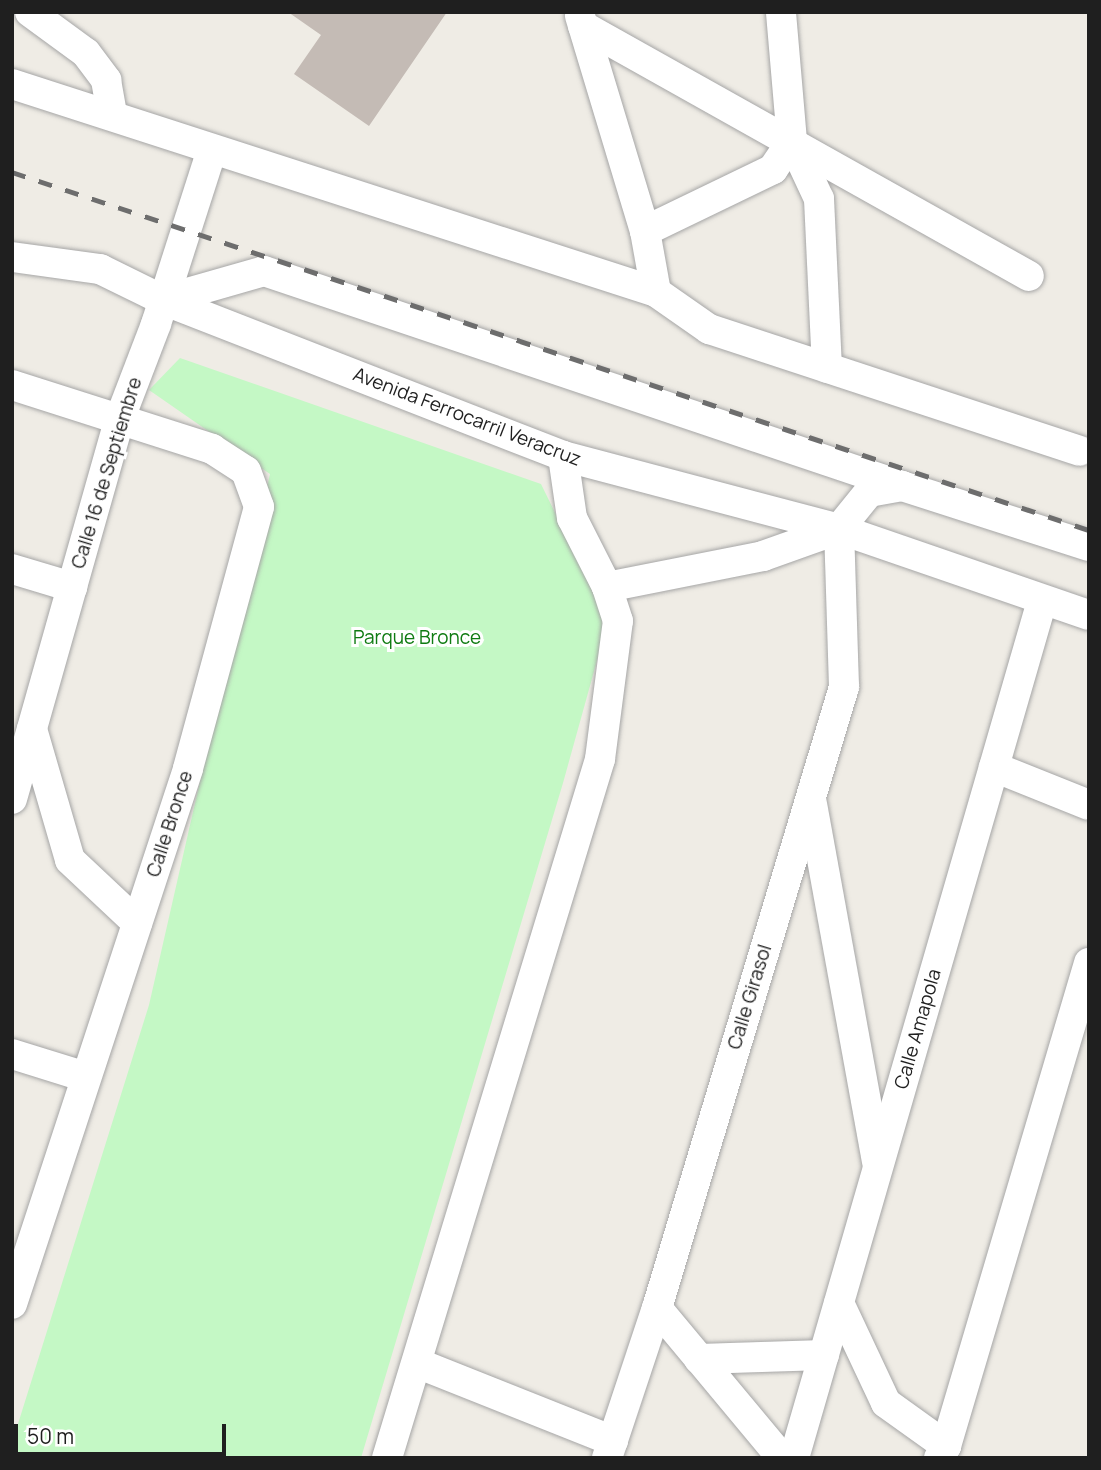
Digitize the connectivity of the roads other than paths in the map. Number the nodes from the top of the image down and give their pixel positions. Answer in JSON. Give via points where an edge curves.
{"nodes":[{"id":1,"x":30,"y":12,"type":"edge"},
{"id":2,"x":781,"y":12,"type":"edge"},
{"id":3,"x":581,"y":19,"type":"edge"},
{"id":4,"x":12,"y":84,"type":"edge"},
{"id":5,"x":112,"y":115,"type":"junction"},
{"id":6,"x":792,"y":141,"type":"junction"},
{"id":7,"x":212,"y":150,"type":"junction"},
{"id":8,"x":645,"y":231,"type":"junction"},
{"id":9,"x":12,"y":257,"type":"edge"},
{"id":10,"x":1028,"y":276,"type":"dead end"},
{"id":11,"x":656,"y":292,"type":"junction"},
{"id":12,"x":163,"y":300,"type":"junction"},
{"id":13,"x":827,"y":368,"type":"junction"},
{"id":14,"x":12,"y":385,"type":"edge"},
{"id":15,"x":120,"y":418,"type":"junction"},
{"id":16,"x":1079,"y":451,"type":"dead end"},
{"id":17,"x":563,"y":456,"type":"junction"},
{"id":18,"x":902,"y":485,"type":"junction"},
{"id":19,"x":839,"y":529,"type":"junction"},
{"id":20,"x":1089,"y":546,"type":"edge"},
{"id":21,"x":12,"y":569,"type":"edge"},
{"id":22,"x":72,"y":587,"type":"junction"},
{"id":23,"x":607,"y":587,"type":"junction"},
{"id":24,"x":1042,"y":601,"type":"junction"},
{"id":25,"x":1089,"y":615,"type":"edge"},
{"id":26,"x":32,"y":729,"type":"junction"},
{"id":27,"x":994,"y":768,"type":"junction"},
{"id":28,"x":15,"y":781,"type":"edge"},
{"id":29,"x":811,"y":797,"type":"junction"},
{"id":30,"x":1089,"y":805,"type":"edge"},
{"id":31,"x":137,"y":923,"type":"junction"},
{"id":32,"x":1089,"y":963,"type":"edge"},
{"id":33,"x":12,"y":1054,"type":"edge"},
{"id":34,"x":86,"y":1077,"type":"junction"},
{"id":35,"x":878,"y":1168,"type":"junction"},
{"id":36,"x":839,"y":1303,"type":"junction"},
{"id":37,"x":12,"y":1304,"type":"edge"},
{"id":38,"x":657,"y":1308,"type":"junction"},
{"id":39,"x":824,"y":1354,"type":"junction"},
{"id":40,"x":699,"y":1359,"type":"junction"},
{"id":41,"x":417,"y":1363,"type":"junction"},
{"id":42,"x":610,"y":1450,"type":"edge"},
{"id":43,"x":942,"y":1452,"type":"edge"},
{"id":44,"x":387,"y":1458,"type":"edge"},
{"id":45,"x":782,"y":1458,"type":"edge"},
{"id":46,"x":794,"y":1458,"type":"edge"}],
"edges":[{"from":1,"to":5,"type":"street","via":[[86,53],[106,80]]},
{"from":2,"to":6,"type":"street"},
{"from":3,"to":6,"type":"street"},
{"from":3,"to":8,"type":"street"},
{"from":4,"to":5,"type":"street"},
{"from":5,"to":7,"type":"street"},
{"from":6,"to":8,"type":"street","via":[[773,169]]},
{"from":6,"to":10,"type":"street"},
{"from":6,"to":13,"type":"street","via":[[819,199]]},
{"from":7,"to":11,"type":"street"},
{"from":7,"to":12,"type":"street","name":"Calle 16 de Septiembre"},
{"from":8,"to":11,"type":"street"},
{"from":9,"to":12,"type":"street","name":"Avenida Ferrocarril Veracruz","via":[[100,269]]},
{"from":11,"to":13,"type":"street","via":[[709,329]]},
{"from":12,"to":15,"type":"street","name":"Calle 16 de Septiembre"},
{"from":12,"to":17,"type":"street","name":"Avenida Ferrocarril Veracruz"},
{"from":12,"to":18,"type":"street","via":[[264,271]]},
{"from":13,"to":16,"type":"street"},
{"from":14,"to":15,"type":"street","name":"Calle Bronce"},
{"from":15,"to":22,"type":"street","name":"Calle 16 de Septiembre"},
{"from":15,"to":31,"type":"street","name":"Calle Bronce","via":[[212,449],[246,471],[259,507],[188,769]]},
{"from":17,"to":19,"type":"street","name":"Avenida Ferrocarril Veracruz"},
{"from":17,"to":23,"type":"street","via":[[572,518]]},
{"from":18,"to":19,"type":"street","via":[[869,492]]},
{"from":18,"to":20,"type":"street"},
{"from":19,"to":23,"type":"street","via":[[762,556]]},
{"from":19,"to":24,"type":"street","name":"Avenida Ferrocarril Veracruz"},
{"from":19,"to":29,"type":"street","name":"Calle Girasol","via":[[844,687]]},
{"from":21,"to":22,"type":"street"},
{"from":22,"to":26,"type":"street","name":"Calle 16 de Septiembre"},
{"from":23,"to":41,"type":"street","via":[[618,621],[600,759]]},
{"from":24,"to":25,"type":"street","name":"Avenida Ferrocarril Veracruz"},
{"from":24,"to":27,"type":"street","name":"Calle Amapola"},
{"from":26,"to":28,"type":"street","name":"Calle 16 de Septiembre"},
{"from":26,"to":31,"type":"street","via":[[70,859]]},
{"from":27,"to":30,"type":"street"},
{"from":27,"to":35,"type":"street","name":"Calle Amapola"},
{"from":29,"to":35,"type":"street"},
{"from":29,"to":38,"type":"street","name":"Calle Girasol"},
{"from":31,"to":34,"type":"street","name":"Calle Bronce"},
{"from":32,"to":43,"type":"street"},
{"from":33,"to":34,"type":"street"},
{"from":34,"to":37,"type":"street","name":"Calle Bronce"},
{"from":35,"to":36,"type":"street","name":"Calle Amapola"},
{"from":36,"to":39,"type":"street","name":"Calle Amapola"},
{"from":36,"to":43,"type":"street","via":[[886,1403]]},
{"from":38,"to":40,"type":"street"},
{"from":38,"to":42,"type":"street","name":"Calle Girasol"},
{"from":39,"to":40,"type":"street"},
{"from":39,"to":46,"type":"street","name":"Calle Amapola"},
{"from":40,"to":45,"type":"street"},
{"from":41,"to":42,"type":"street"},
{"from":41,"to":44,"type":"street"}]}
